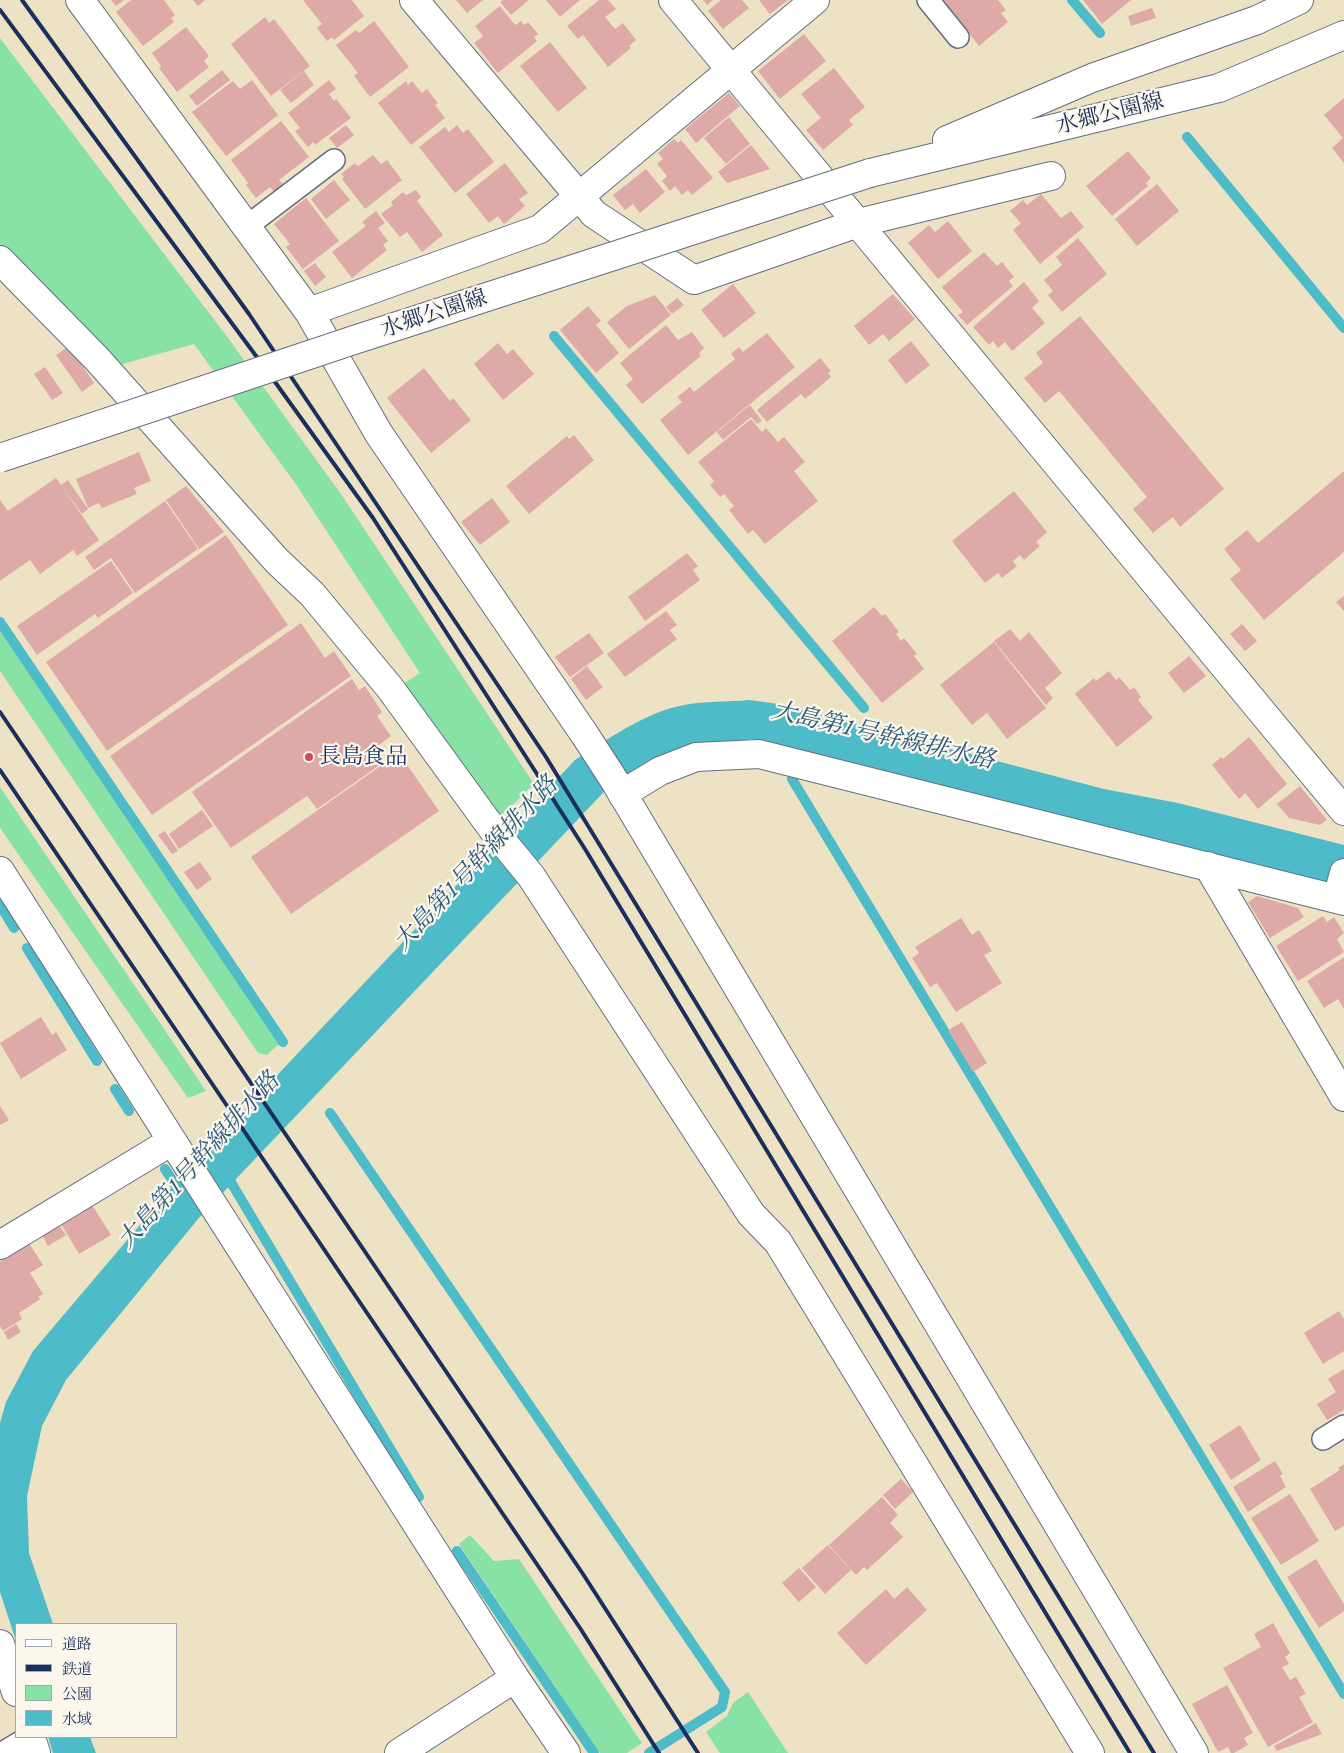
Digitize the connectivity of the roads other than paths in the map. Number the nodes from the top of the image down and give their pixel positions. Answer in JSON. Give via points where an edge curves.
{"nodes":[{"id":1,"x":80,"y":0,"type":"edge"},
{"id":2,"x":414,"y":0,"type":"edge"},
{"id":3,"x":673,"y":0,"type":"edge"},
{"id":4,"x":815,"y":0,"type":"edge"},
{"id":5,"x":928,"y":0,"type":"edge"},
{"id":6,"x":1299,"y":0,"type":"edge"},
{"id":7,"x":1344,"y":35,"type":"edge"},
{"id":8,"x":958,"y":37,"type":"dead end"},
{"id":9,"x":731,"y":69,"type":"junction"},
{"id":10,"x":334,"y":160,"type":"dead end"},
{"id":11,"x":870,"y":173,"type":"junction"},
{"id":12,"x":1051,"y":176,"type":"dead end"},
{"id":13,"x":579,"y":196,"type":"junction"},
{"id":14,"x":858,"y":224,"type":"junction"},
{"id":15,"x":246,"y":227,"type":"junction"},
{"id":16,"x":0,"y":260,"type":"edge"},
{"id":17,"x":309,"y":312,"type":"junction"},
{"id":18,"x":0,"y":458,"type":"edge"},
{"id":19,"x":619,"y":789,"type":"junction"},
{"id":20,"x":1344,"y":811,"type":"edge"},
{"id":21,"x":1208,"y":866,"type":"junction"},
{"id":22,"x":0,"y":871,"type":"edge"},
{"id":23,"x":1341,"y":891,"type":"edge"},
{"id":24,"x":1344,"y":1096,"type":"edge"},
{"id":25,"x":179,"y":1151,"type":"junction"},
{"id":26,"x":0,"y":1245,"type":"edge"},
{"id":27,"x":1344,"y":1426,"type":"edge"},
{"id":28,"x":1323,"y":1439,"type":"dead end"},
{"id":29,"x":0,"y":1644,"type":"edge"},
{"id":30,"x":515,"y":1678,"type":"junction"},
{"id":31,"x":15,"y":1689,"type":"edge"},
{"id":32,"x":28,"y":1738,"type":"edge"},
{"id":33,"x":30,"y":1738,"type":"edge"},
{"id":34,"x":0,"y":1749,"type":"edge"},
{"id":35,"x":2,"y":1753,"type":"edge"},
{"id":36,"x":36,"y":1753,"type":"edge"},
{"id":37,"x":399,"y":1753,"type":"edge"},
{"id":38,"x":566,"y":1753,"type":"edge"},
{"id":39,"x":1090,"y":1753,"type":"edge"},
{"id":40,"x":1194,"y":1753,"type":"edge"}],
"edges":[{"from":1,"to":15,"type":"street"},
{"from":2,"to":13,"type":"street"},
{"from":3,"to":9,"type":"street"},
{"from":4,"to":9,"type":"street"},
{"from":5,"to":8,"type":"lane"},
{"from":6,"to":11,"type":"street","name":"水郷公園線","via":[[1257,20],[1092,78]]},
{"from":7,"to":11,"type":"street","name":"水郷公園線","via":[[1219,88]]},
{"from":9,"to":13,"type":"street"},
{"from":9,"to":14,"type":"street"},
{"from":10,"to":15,"type":"lane"},
{"from":11,"to":18,"type":"street","name":"水郷公園線","bridge":true},
{"from":12,"to":14,"type":"street"},
{"from":13,"to":14,"type":"street","via":[[594,214],[694,280]]},
{"from":13,"to":17,"type":"street","via":[[540,229]]},
{"from":14,"to":20,"type":"street"},
{"from":15,"to":17,"type":"street"},
{"from":16,"to":39,"type":"street","via":[[97,359],[277,561],[312,594],[390,688],[494,831],[531,876],[750,1214],[778,1242]]},
{"from":17,"to":19,"type":"street","via":[[379,434]]},
{"from":19,"to":21,"type":"street","via":[[696,757],[759,754]]},
{"from":19,"to":40,"type":"street"},
{"from":21,"to":23,"type":"street"},
{"from":21,"to":24,"type":"street"},
{"from":22,"to":25,"type":"street"},
{"from":25,"to":26,"type":"street"},
{"from":25,"to":30,"type":"street"},
{"from":27,"to":28,"type":"lane"},
{"from":29,"to":31,"type":"street"},
{"from":30,"to":37,"type":"street"},
{"from":30,"to":38,"type":"street"},
{"from":32,"to":35,"type":"lane"},
{"from":33,"to":36,"type":"street"},
{"from":34,"to":35,"type":"lane"}]}
